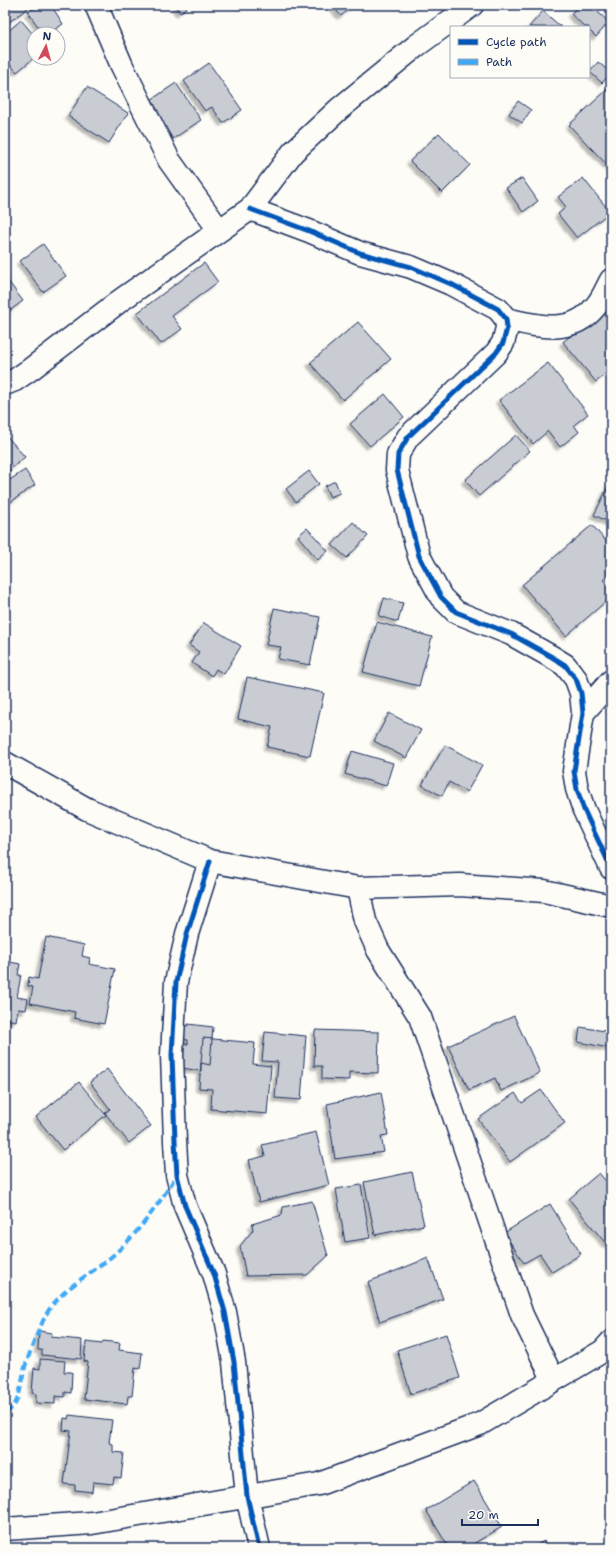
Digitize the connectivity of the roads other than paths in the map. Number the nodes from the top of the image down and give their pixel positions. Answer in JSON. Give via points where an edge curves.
{"nodes":[{"id":1,"x":96,"y":5,"type":"edge"},
{"id":2,"x":472,"y":5,"type":"edge"},
{"id":3,"x":250,"y":209,"type":"junction"},
{"id":4,"x":219,"y":230,"type":"junction"},
{"id":5,"x":611,"y":280,"type":"edge"},
{"id":6,"x":506,"y":319,"type":"junction"},
{"id":7,"x":5,"y":384,"type":"edge"},
{"id":8,"x":611,"y":681,"type":"edge"},
{"id":9,"x":583,"y":713,"type":"junction"},
{"id":10,"x":5,"y":763,"type":"edge"},
{"id":11,"x":210,"y":861,"type":"junction"},
{"id":12,"x":611,"y":868,"type":"edge"},
{"id":13,"x":358,"y":888,"type":"junction"},
{"id":14,"x":611,"y":906,"type":"edge"},
{"id":15,"x":611,"y":1342,"type":"edge"},
{"id":16,"x":553,"y":1379,"type":"junction"},
{"id":17,"x":247,"y":1496,"type":"junction"},
{"id":18,"x":5,"y":1529,"type":"edge"},
{"id":19,"x":259,"y":1548,"type":"edge"}],
"edges":[{"from":1,"to":4,"type":"street","via":[[122,66],[169,160]]},
{"from":2,"to":3,"type":"street","via":[[416,46],[293,152]]},
{"from":3,"to":4,"type":"street"},
{"from":3,"to":6,"type":"street","via":[[360,254],[411,267],[451,284],[498,309]]},
{"from":4,"to":7,"type":"street","via":[[120,300],[31,369]]},
{"from":5,"to":6,"type":"street","via":[[595,308],[578,321],[558,327],[537,326]]},
{"from":6,"to":9,"type":"street","via":[[507,328],[503,343],[496,353],[408,437],[398,454],[397,470],[418,556],[441,597],[456,612],[511,634],[565,666],[576,679]]},
{"from":8,"to":9,"type":"street"},
{"from":9,"to":12,"type":"street","via":[[574,771],[577,789]]},
{"from":10,"to":11,"type":"street","via":[[87,809]]},
{"from":11,"to":13,"type":"street"},
{"from":11,"to":17,"type":"street","via":[[187,934],[176,982],[172,1055],[175,1141],[177,1175],[185,1206],[214,1274],[225,1312],[234,1362]]},
{"from":13,"to":14,"type":"street","via":[[460,885],[544,891]]},
{"from":13,"to":16,"type":"street","via":[[365,921],[378,950],[420,1017],[522,1315]]},
{"from":15,"to":16,"type":"street","via":[[603,1351]]},
{"from":16,"to":17,"type":"street","via":[[480,1424],[319,1484]]},
{"from":17,"to":18,"type":"street","via":[[92,1523]]},
{"from":17,"to":19,"type":"street"}]}
